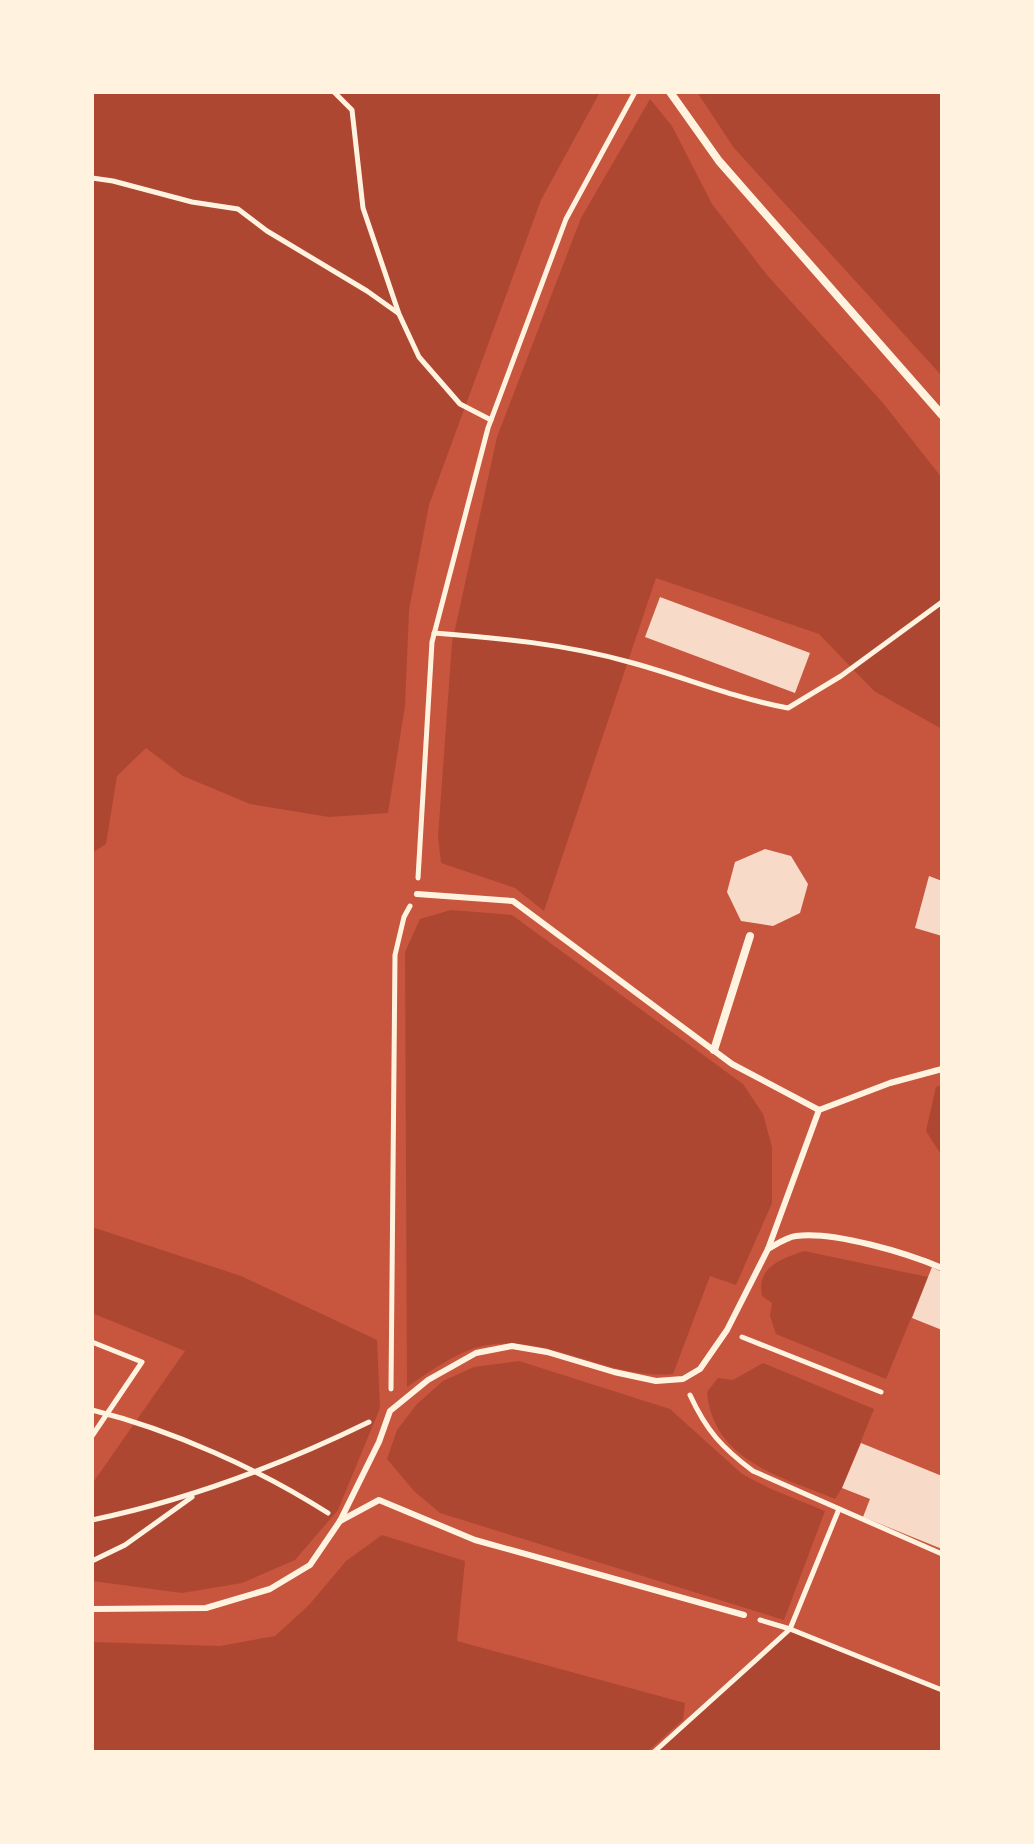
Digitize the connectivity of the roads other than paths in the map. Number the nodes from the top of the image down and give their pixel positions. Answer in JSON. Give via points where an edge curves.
{"nodes":[{"id":1,"x":670,"y":92,"type":"edge"},
{"id":2,"x":942,"y":415,"type":"edge"},
{"id":3,"x":417,"y":894,"type":"road end"},
{"id":4,"x":750,"y":936,"type":"dead end"},
{"id":5,"x":714,"y":1050,"type":"junction"},
{"id":6,"x":942,"y":1069,"type":"edge"},
{"id":7,"x":819,"y":1110,"type":"junction"},
{"id":8,"x":768,"y":1249,"type":"junction"},
{"id":9,"x":942,"y":1268,"type":"edge"},
{"id":10,"x":340,"y":1521,"type":"junction"},
{"id":11,"x":92,"y":1609,"type":"edge"},
{"id":12,"x":744,"y":1615,"type":"road end"}],
"edges":[{"from":1,"to":2,"type":"street","via":[[719,161]]},
{"from":3,"to":5,"type":"lane","via":[[513,901]]},
{"from":4,"to":5,"type":"street"},
{"from":5,"to":7,"type":"lane"},
{"from":6,"to":7,"type":"lane"},
{"from":7,"to":8,"type":"lane"},
{"from":8,"to":9,"type":"lane","via":[[794,1236],[819,1236],[867,1244]]},
{"from":8,"to":10,"type":"lane","via":[[727,1330],[700,1369],[683,1379],[656,1381],[512,1346],[476,1353],[428,1380],[390,1411]]},
{"from":10,"to":11,"type":"lane","via":[[310,1565],[270,1589],[206,1608]]},
{"from":10,"to":12,"type":"lane","via":[[379,1500],[475,1540]]}]}
